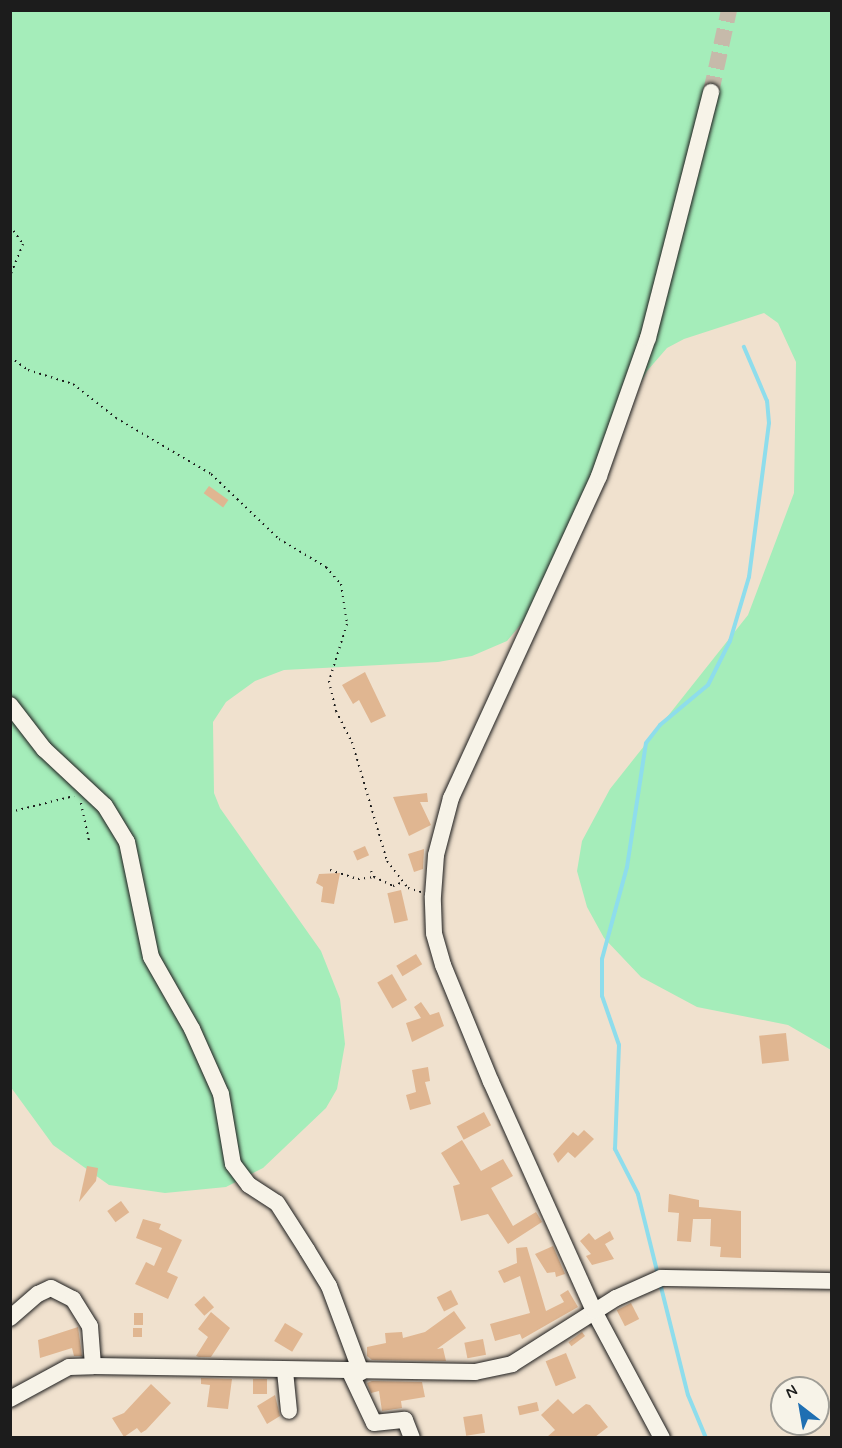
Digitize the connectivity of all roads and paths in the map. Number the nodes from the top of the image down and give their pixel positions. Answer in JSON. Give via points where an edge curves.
{"nodes":[{"id":1,"x":711,"y":92,"type":"tunnel mouth"},
{"id":2,"x":10,"y":226,"type":"edge"},
{"id":3,"x":10,"y":277,"type":"edge"},
{"id":4,"x":10,"y":357,"type":"edge"},
{"id":5,"x":10,"y":705,"type":"edge"},
{"id":6,"x":10,"y":812,"type":"edge"},
{"id":7,"x":89,"y":840,"type":"dead end"},
{"id":8,"x":330,"y":870,"type":"dead end"},
{"id":9,"x":371,"y":871,"type":"dead end"},
{"id":10,"x":374,"y":877,"type":"junction"},
{"id":11,"x":403,"y":882,"type":"junction"},
{"id":12,"x":433,"y":896,"type":"junction"},
{"id":13,"x":831,"y":1281,"type":"edge"},
{"id":14,"x":594,"y":1311,"type":"junction"},
{"id":15,"x":10,"y":1318,"type":"edge"},
{"id":16,"x":93,"y":1366,"type":"junction"},
{"id":17,"x":285,"y":1371,"type":"junction"},
{"id":18,"x":355,"y":1372,"type":"junction"},
{"id":19,"x":10,"y":1399,"type":"edge"},
{"id":20,"x":289,"y":1411,"type":"dead end"},
{"id":21,"x":412,"y":1437,"type":"edge"},
{"id":22,"x":662,"y":1437,"type":"edge"}],
"edges":[{"from":1,"to":12,"type":"street","via":[[644,348],[600,476],[451,798],[436,855]]},
{"from":2,"to":3,"type":"path","via":[[23,244]]},
{"from":4,"to":11,"type":"path","via":[[28,370],[73,384],[116,418],[211,474],[279,539],[326,567],[341,584],[346,624],[329,681],[333,701],[352,742],[387,861]]},
{"from":5,"to":18,"type":"street","via":[[44,749],[105,806],[127,842],[152,957],[192,1029],[221,1094],[233,1164],[249,1185],[277,1203],[329,1286]]},
{"from":6,"to":7,"type":"path","via":[[79,795]]},
{"from":8,"to":10,"type":"path","via":[[357,879]]},
{"from":9,"to":10,"type":"path"},
{"from":10,"to":11,"type":"path","via":[[393,886]]},
{"from":11,"to":12,"type":"path"},
{"from":12,"to":14,"type":"street","via":[[434,933],[443,965]]},
{"from":13,"to":14,"type":"street","via":[[661,1278],[643,1282]]},
{"from":14,"to":18,"type":"street","via":[[512,1364],[475,1372]]},
{"from":14,"to":22,"type":"street"},
{"from":15,"to":16,"type":"street","via":[[51,1288],[73,1299],[90,1326]]},
{"from":16,"to":17,"type":"street"},
{"from":16,"to":19,"type":"street","via":[[69,1367]]},
{"from":17,"to":18,"type":"street"},
{"from":17,"to":20,"type":"street"},
{"from":18,"to":21,"type":"street","via":[[374,1423],[405,1420]]}]}
